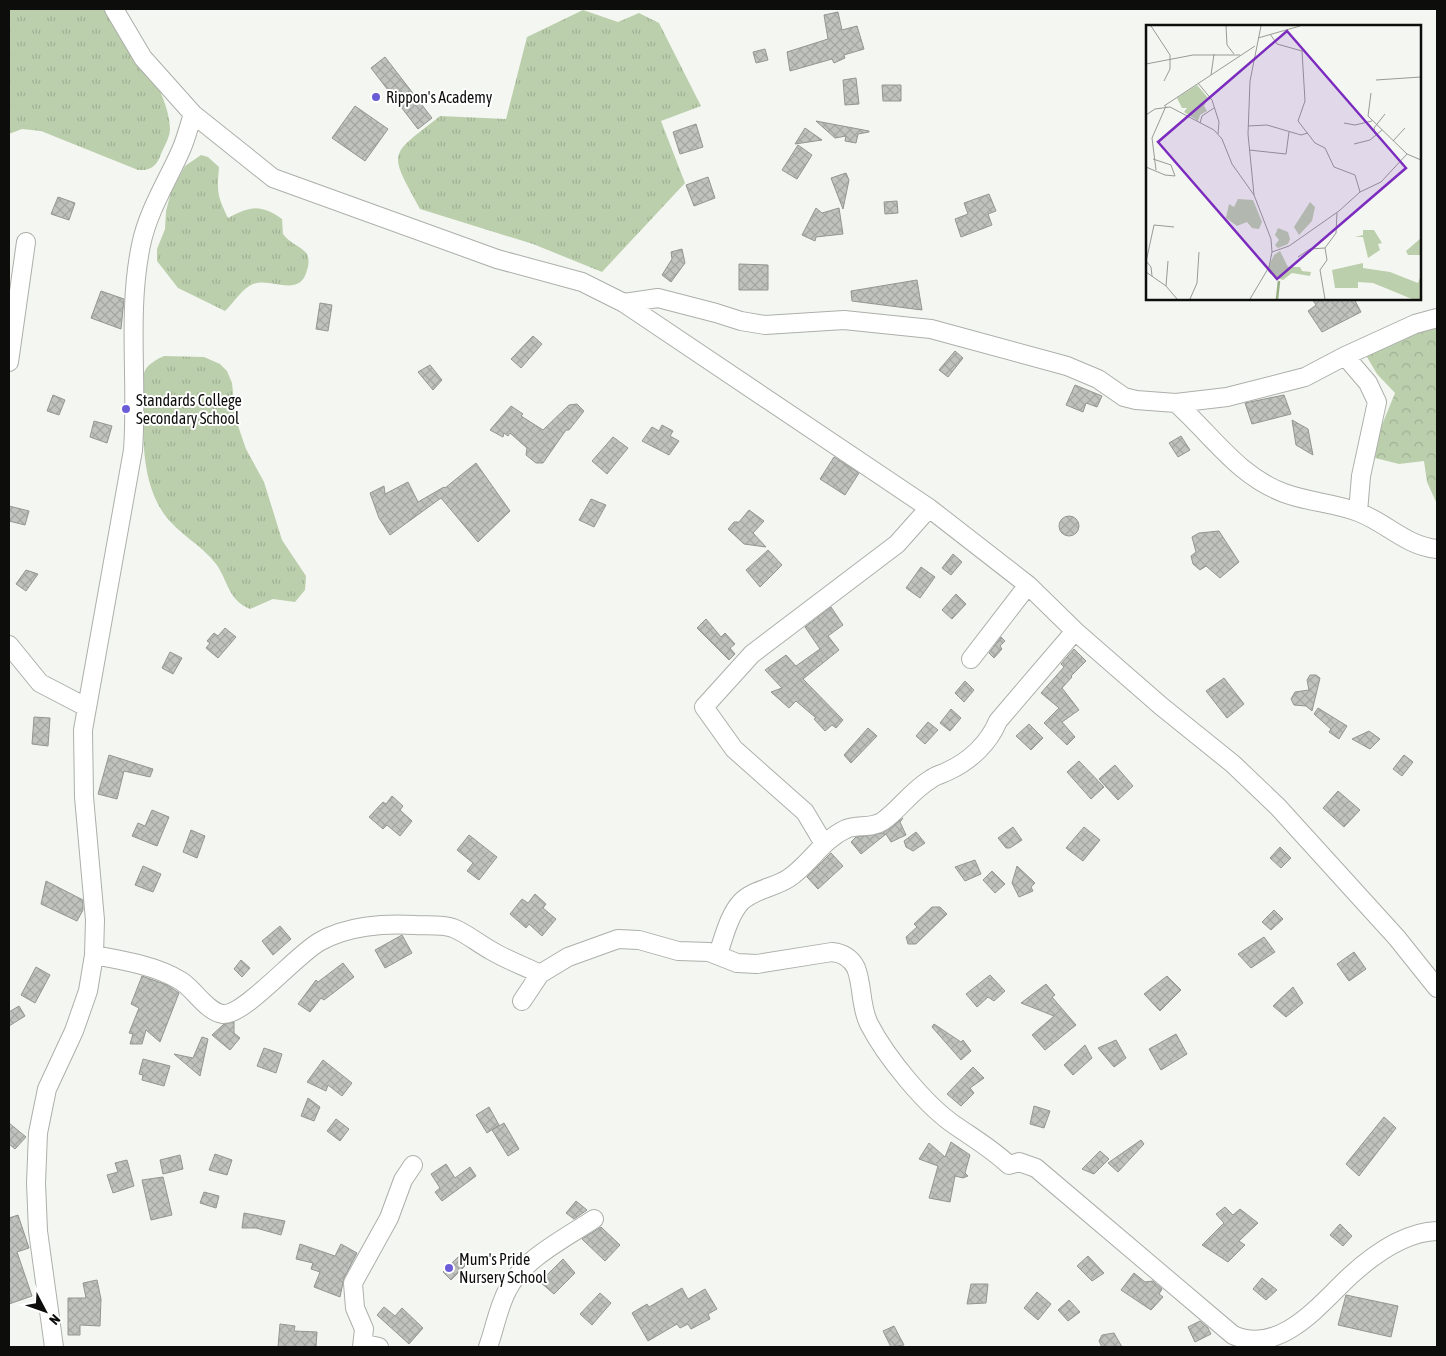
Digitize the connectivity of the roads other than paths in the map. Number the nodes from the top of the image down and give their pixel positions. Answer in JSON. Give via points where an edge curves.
{"nodes":[{"id":1,"x":114,"y":9,"type":"edge"},
{"id":2,"x":192,"y":114,"type":"junction"},
{"id":3,"x":26,"y":242,"type":"dead end"},
{"id":4,"x":624,"y":303,"type":"junction"},
{"id":5,"x":1437,"y":318,"type":"edge"},
{"id":6,"x":1345,"y":356,"type":"junction"},
{"id":7,"x":9,"y":362,"type":"edge"},
{"id":8,"x":1176,"y":403,"type":"junction"},
{"id":9,"x":929,"y":508,"type":"junction"},
{"id":10,"x":1358,"y":512,"type":"junction"},
{"id":11,"x":1437,"y":549,"type":"edge"},
{"id":12,"x":1028,"y":585,"type":"junction"},
{"id":13,"x":1075,"y":631,"type":"junction"},
{"id":14,"x":9,"y":645,"type":"edge"},
{"id":15,"x":971,"y":659,"type":"dead end"},
{"id":16,"x":86,"y":707,"type":"junction"},
{"id":17,"x":824,"y":844,"type":"junction"},
{"id":18,"x":718,"y":954,"type":"junction"},
{"id":19,"x":94,"y":955,"type":"junction"},
{"id":20,"x":540,"y":974,"type":"junction"},
{"id":21,"x":1437,"y":988,"type":"edge"},
{"id":22,"x":522,"y":1001,"type":"dead end"},
{"id":23,"x":413,"y":1166,"type":"dead end"},
{"id":24,"x":594,"y":1219,"type":"dead end"},
{"id":25,"x":1437,"y":1231,"type":"edge"},
{"id":26,"x":54,"y":1347,"type":"edge"},
{"id":27,"x":379,"y":1347,"type":"edge"},
{"id":28,"x":488,"y":1347,"type":"edge"}],
"edges":[{"from":1,"to":2,"type":"street","via":[[143,58]]},
{"from":2,"to":4,"type":"street","via":[[273,178],[498,260],[582,282]]},
{"from":2,"to":16,"type":"street","via":[[182,149],[159,193],[141,244],[135,300],[133,450]]},
{"from":3,"to":7,"type":"street"},
{"from":4,"to":8,"type":"street","via":[[658,298],[765,325],[844,320],[931,329],[1067,366],[1098,380],[1124,397]]},
{"from":4,"to":9,"type":"street"},
{"from":5,"to":6,"type":"street","via":[[1415,324]]},
{"from":6,"to":8,"type":"street","via":[[1305,377],[1227,398]]},
{"from":6,"to":10,"type":"street","via":[[1368,383],[1377,402],[1361,476]]},
{"from":8,"to":10,"type":"street","via":[[1235,463],[1252,475],[1282,492]]},
{"from":9,"to":12,"type":"street"},
{"from":9,"to":17,"type":"street","via":[[897,544],[752,654],[704,708],[734,748],[805,812]]},
{"from":10,"to":11,"type":"street","via":[[1406,540]]},
{"from":12,"to":13,"type":"street"},
{"from":12,"to":15,"type":"street"},
{"from":13,"to":17,"type":"street","via":[[998,721],[980,750],[913,790],[881,822],[848,828]]},
{"from":13,"to":21,"type":"street","via":[[1233,764],[1278,807]]},
{"from":14,"to":16,"type":"street","via":[[40,682]]},
{"from":16,"to":19,"type":"street","via":[[84,797],[95,920]]},
{"from":17,"to":18,"type":"street","via":[[788,879],[742,902],[733,913]]},
{"from":18,"to":20,"type":"street","via":[[678,951],[639,940],[618,940],[568,957]]},
{"from":18,"to":25,"type":"street","via":[[737,962],[757,964],[840,953],[858,974],[869,1023],[888,1055],[927,1100],[1009,1165],[1019,1162],[1036,1168],[1244,1341],[1274,1339],[1296,1327],[1378,1254],[1416,1234]]},
{"from":19,"to":20,"type":"street","via":[[170,975],[223,1014],[243,1006],[317,942],[378,926],[397,924],[452,928]]},
{"from":19,"to":26,"type":"street","via":[[88,991],[74,1031],[47,1089],[38,1133],[36,1183],[40,1258]]},
{"from":20,"to":22,"type":"street"},
{"from":23,"to":27,"type":"street","via":[[403,1180],[389,1218],[353,1284],[356,1308],[364,1329],[362,1347]]},
{"from":24,"to":28,"type":"street","via":[[517,1274],[504,1298]]}]}
